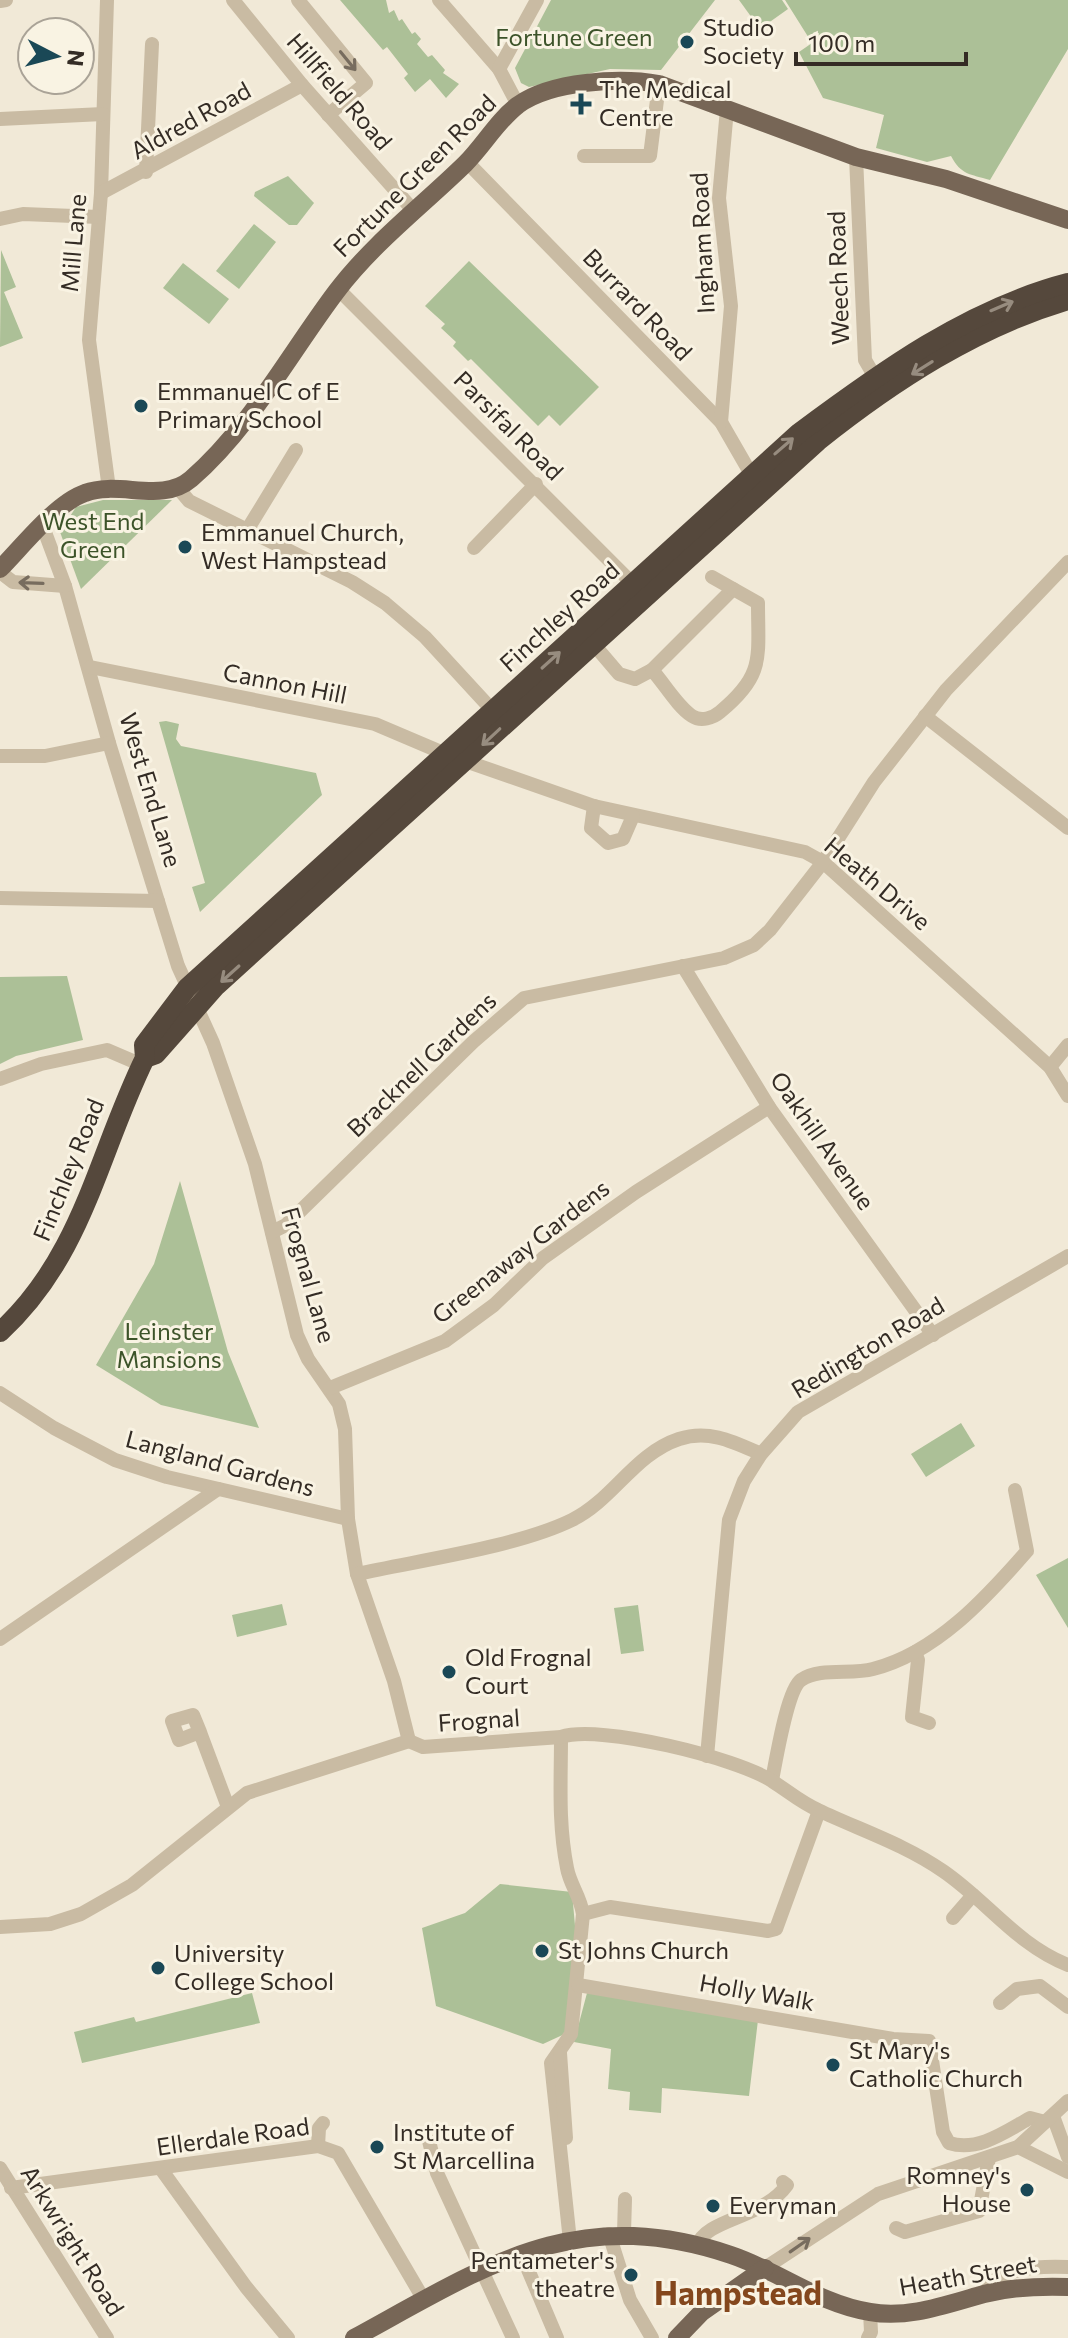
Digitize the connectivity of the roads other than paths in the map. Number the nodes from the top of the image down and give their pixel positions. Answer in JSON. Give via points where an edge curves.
{"nodes":[{"id":1,"x":6,"y":0,"type":"edge"},
{"id":2,"x":107,"y":0,"type":"edge"},
{"id":3,"x":298,"y":0,"type":"edge"},
{"id":4,"x":439,"y":0,"type":"edge"},
{"id":5,"x":537,"y":0,"type":"edge"},
{"id":6,"x":0,"y":1,"type":"edge"},
{"id":7,"x":238,"y":2,"type":"edge"},
{"id":8,"x":152,"y":44,"type":"dead end"},
{"id":9,"x":499,"y":69,"type":"junction"},
{"id":10,"x":659,"y":84,"type":"junction"},
{"id":11,"x":302,"y":85,"type":"junction"},
{"id":12,"x":518,"y":105,"type":"junction"},
{"id":13,"x":727,"y":109,"type":"junction"},
{"id":14,"x":103,"y":114,"type":"junction"},
{"id":15,"x":328,"y":115,"type":"junction"},
{"id":16,"x":0,"y":119,"type":"edge"},
{"id":17,"x":584,"y":156,"type":"dead end"},
{"id":18,"x":856,"y":157,"type":"junction"},
{"id":19,"x":467,"y":162,"type":"junction"},
{"id":20,"x":146,"y":172,"type":"junction"},
{"id":21,"x":101,"y":193,"type":"junction"},
{"id":22,"x":413,"y":210,"type":"junction"},
{"id":23,"x":99,"y":217,"type":"junction"},
{"id":24,"x":0,"y":219,"type":"edge"},
{"id":25,"x":1068,"y":220,"type":"edge"},
{"id":26,"x":1068,"y":283,"type":"edge"},
{"id":27,"x":338,"y":289,"type":"junction"},
{"id":28,"x":1068,"y":300,"type":"edge"},
{"id":29,"x":880,"y":385,"type":"junction"},
{"id":30,"x":721,"y":422,"type":"junction"},
{"id":31,"x":296,"y":450,"type":"dead end"},
{"id":32,"x":756,"y":483,"type":"junction"},
{"id":33,"x":536,"y":484,"type":"junction"},
{"id":34,"x":178,"y":488,"type":"junction"},
{"id":35,"x":109,"y":489,"type":"junction"},
{"id":36,"x":43,"y":527,"type":"junction"},
{"id":37,"x":246,"y":532,"type":"junction"},
{"id":38,"x":474,"y":548,"type":"dead end"},
{"id":39,"x":1068,"y":562,"type":"edge"},
{"id":40,"x":0,"y":571,"type":"edge"},
{"id":41,"x":712,"y":577,"type":"dead end"},
{"id":42,"x":65,"y":586,"type":"junction"},
{"id":43,"x":733,"y":589,"type":"junction"},
{"id":44,"x":639,"y":590,"type":"junction"},
{"id":45,"x":588,"y":637,"type":"junction"},
{"id":46,"x":90,"y":667,"type":"junction"},
{"id":47,"x":652,"y":670,"type":"junction"},
{"id":48,"x":494,"y":712,"type":"junction"},
{"id":49,"x":925,"y":716,"type":"junction"},
{"id":50,"x":109,"y":743,"type":"junction"},
{"id":51,"x":0,"y":756,"type":"edge"},
{"id":52,"x":457,"y":758,"type":"junction"},
{"id":53,"x":594,"y":806,"type":"junction"},
{"id":54,"x":633,"y":816,"type":"junction"},
{"id":55,"x":1068,"y":828,"type":"edge"},
{"id":56,"x":823,"y":862,"type":"junction"},
{"id":57,"x":0,"y":898,"type":"edge"},
{"id":58,"x":158,"y":901,"type":"junction"},
{"id":59,"x":683,"y":966,"type":"junction"},
{"id":60,"x":192,"y":997,"type":"junction"},
{"id":61,"x":1068,"y":1045,"type":"edge"},
{"id":62,"x":144,"y":1061,"type":"junction"},
{"id":63,"x":1050,"y":1067,"type":"junction"},
{"id":64,"x":0,"y":1079,"type":"edge"},
{"id":65,"x":1068,"y":1096,"type":"edge"},
{"id":66,"x":769,"y":1107,"type":"junction"},
{"id":67,"x":272,"y":1232,"type":"junction"},
{"id":68,"x":1068,"y":1256,"type":"edge"},
{"id":69,"x":0,"y":1332,"type":"edge"},
{"id":70,"x":933,"y":1335,"type":"junction"},
{"id":71,"x":330,"y":1388,"type":"junction"},
{"id":72,"x":0,"y":1393,"type":"edge"},
{"id":73,"x":761,"y":1454,"type":"junction"},
{"id":74,"x":218,"y":1489,"type":"junction"},
{"id":75,"x":1015,"y":1490,"type":"dead end"},
{"id":76,"x":348,"y":1519,"type":"junction"},
{"id":77,"x":357,"y":1574,"type":"junction"},
{"id":78,"x":0,"y":1639,"type":"edge"},
{"id":79,"x":915,"y":1652,"type":"junction"},
{"id":80,"x":929,"y":1723,"type":"dead end"},
{"id":81,"x":200,"y":1732,"type":"dead end"},
{"id":82,"x":561,"y":1737,"type":"junction"},
{"id":83,"x":409,"y":1741,"type":"junction"},
{"id":84,"x":707,"y":1756,"type":"junction"},
{"id":85,"x":772,"y":1780,"type":"junction"},
{"id":86,"x":228,"y":1807,"type":"junction"},
{"id":87,"x":819,"y":1811,"type":"junction"},
{"id":88,"x":973,"y":1895,"type":"junction"},
{"id":89,"x":583,"y":1914,"type":"junction"},
{"id":90,"x":953,"y":1918,"type":"dead end"},
{"id":91,"x":0,"y":1927,"type":"edge"},
{"id":92,"x":1068,"y":1965,"type":"edge"},
{"id":93,"x":578,"y":1985,"type":"junction"},
{"id":94,"x":1000,"y":2003,"type":"dead end"},
{"id":95,"x":1068,"y":2007,"type":"edge"},
{"id":96,"x":1068,"y":2101,"type":"edge"},
{"id":97,"x":1049,"y":2119,"type":"junction"},
{"id":98,"x":323,"y":2123,"type":"dead end"},
{"id":99,"x":429,"y":2141,"type":"dead end"},
{"id":100,"x":318,"y":2146,"type":"junction"},
{"id":101,"x":1018,"y":2147,"type":"junction"},
{"id":102,"x":1068,"y":2157,"type":"edge"},
{"id":103,"x":989,"y":2158,"type":"junction"},
{"id":104,"x":0,"y":2168,"type":"edge"},
{"id":105,"x":161,"y":2169,"type":"junction"},
{"id":106,"x":1068,"y":2172,"type":"edge"},
{"id":107,"x":783,"y":2182,"type":"dead end"},
{"id":108,"x":11,"y":2188,"type":"junction"},
{"id":109,"x":625,"y":2199,"type":"dead end"},
{"id":110,"x":896,"y":2228,"type":"dead end"},
{"id":111,"x":617,"y":2234,"type":"junction"},
{"id":112,"x":570,"y":2241,"type":"junction"},
{"id":113,"x":697,"y":2246,"type":"junction"},
{"id":114,"x":521,"y":2253,"type":"junction"},
{"id":115,"x":1068,"y":2267,"type":"edge"},
{"id":116,"x":482,"y":2268,"type":"junction"},
{"id":117,"x":765,"y":2268,"type":"junction"},
{"id":118,"x":1068,"y":2287,"type":"edge"},
{"id":119,"x":985,"y":2294,"type":"junction"},
{"id":120,"x":424,"y":2300,"type":"junction"},
{"id":121,"x":870,"y":2312,"type":"junction"},
{"id":122,"x":686,"y":2335,"type":"edge"},
{"id":123,"x":107,"y":2338,"type":"edge"},
{"id":124,"x":288,"y":2338,"type":"edge"},
{"id":125,"x":354,"y":2338,"type":"edge"},
{"id":126,"x":513,"y":2338,"type":"edge"},
{"id":127,"x":557,"y":2338,"type":"edge"},
{"id":128,"x":652,"y":2338,"type":"edge"},
{"id":129,"x":868,"y":2338,"type":"edge"}],
"edges":[{"from":1,"to":6,"type":"street"},
{"from":2,"to":14,"type":"street","name":"Mill Lane"},
{"from":3,"to":15,"type":"street","one_way":true,"via":[[366,83]]},
{"from":4,"to":9,"type":"street"},
{"from":5,"to":9,"type":"street"},
{"from":7,"to":11,"type":"street","name":"Hillfield Road"},
{"from":8,"to":20,"type":"street"},
{"from":9,"to":12,"type":"street"},
{"from":10,"to":12,"type":"main road","name":"Fortune Green Road","via":[[595,83],[541,93]]},
{"from":10,"to":13,"type":"main road","name":"Fortune Green Road"},
{"from":10,"to":17,"type":"street","via":[[650,156]]},
{"from":11,"to":15,"type":"street","name":"Hillfield Road"},
{"from":11,"to":20,"type":"street","name":"Aldred Road"},
{"from":12,"to":19,"type":"main road","name":"Fortune Green Road"},
{"from":13,"to":18,"type":"main road","name":"Fortune Green Road"},
{"from":13,"to":30,"type":"street","name":"Ingham Road","via":[[719,198],[731,306]]},
{"from":14,"to":16,"type":"street"},
{"from":14,"to":21,"type":"street","name":"Mill Lane"},
{"from":15,"to":22,"type":"street","name":"Hillfield Road"},
{"from":18,"to":25,"type":"main road","name":"Fortune Green Road","via":[[946,179]]},
{"from":18,"to":29,"type":"street","name":"Weech Road","via":[[865,360]]},
{"from":19,"to":22,"type":"main road","name":"Fortune Green Road"},
{"from":19,"to":30,"type":"street","name":"Burrard Road"},
{"from":20,"to":21,"type":"street","name":"Aldred Road"},
{"from":21,"to":23,"type":"street","name":"Mill Lane"},
{"from":22,"to":27,"type":"main road","name":"Fortune Green Road"},
{"from":23,"to":24,"type":"street","via":[[23,214]]},
{"from":23,"to":35,"type":"street","name":"Mill Lane","via":[[89,340]]},
{"from":29,"to":26,"type":"highway","name":"Finchley Road","one_way":true,"via":[[987,313]]},
{"from":27,"to":33,"type":"street","name":"Parsifal Road"},
{"from":27,"to":34,"type":"main road","name":"Fortune Green Road","via":[[240,424]]},
{"from":28,"to":29,"type":"highway","name":"Finchley Road","one_way":true},
{"from":29,"to":32,"type":"highway","name":"Finchley Road"},
{"from":30,"to":32,"type":"street","name":"Burrard Road"},
{"from":31,"to":37,"type":"street"},
{"from":32,"to":44,"type":"highway","name":"Finchley Road"},
{"from":33,"to":38,"type":"street"},
{"from":33,"to":44,"type":"street","name":"Parsifal Road"},
{"from":34,"to":35,"type":"main road"},
{"from":34,"to":37,"type":"street","via":[[189,501]]},
{"from":35,"to":36,"type":"main road","via":[[84,493]]},
{"from":36,"to":40,"type":"main road"},
{"from":36,"to":42,"type":"street","name":"West End Lane"},
{"from":37,"to":48,"type":"street","via":[[385,603],[425,637]]},
{"from":39,"to":49,"type":"street","name":"Bracknell Gardens","via":[[965,667]]},
{"from":42,"to":40,"type":"street","one_way":true,"via":[[13,582]]},
{"from":41,"to":43,"type":"street"},
{"from":42,"to":46,"type":"street","name":"West End Lane"},
{"from":43,"to":47,"type":"street"},
{"from":43,"to":47,"type":"street","via":[[758,603],[750,686],[714,717],[703,719],[693,717]]},
{"from":44,"to":45,"type":"highway","name":"Finchley Road"},
{"from":45,"to":47,"type":"street","via":[[619,674],[635,679]]},
{"from":48,"to":45,"type":"highway","name":"Finchley Road","one_way":true},
{"from":45,"to":52,"type":"highway","name":"Finchley Road","one_way":true},
{"from":46,"to":50,"type":"street","name":"West End Lane"},
{"from":46,"to":52,"type":"street","name":"Cannon Hill","via":[[375,724]]},
{"from":48,"to":52,"type":"highway","name":"Finchley Road"},
{"from":49,"to":55,"type":"street"},
{"from":49,"to":56,"type":"street","name":"Bracknell Gardens","via":[[874,782]]},
{"from":50,"to":51,"type":"street","via":[[45,756]]},
{"from":50,"to":58,"type":"street","name":"West End Lane"},
{"from":52,"to":53,"type":"street","name":"Heath Drive"},
{"from":52,"to":60,"type":"highway","name":"Finchley Road"},
{"from":53,"to":54,"type":"street","name":"Heath Drive"},
{"from":53,"to":54,"type":"street","via":[[591,828],[608,843],[623,839]]},
{"from":54,"to":56,"type":"street","name":"Heath Drive","via":[[780,845]]},
{"from":56,"to":59,"type":"street","name":"Bracknell Gardens","via":[[754,945]]},
{"from":56,"to":63,"type":"street","name":"Heath Drive"},
{"from":57,"to":58,"type":"street"},
{"from":58,"to":60,"type":"street","name":"West End Lane"},
{"from":59,"to":66,"type":"street","name":"Oakhill Avenue"},
{"from":59,"to":67,"type":"street","name":"Bracknell Gardens","via":[[524,998],[286,1225]]},
{"from":60,"to":62,"type":"highway","name":"Finchley Road","via":[[144,1045]]},
{"from":60,"to":67,"type":"street","name":"Frognal Lane","via":[[255,1164]]},
{"from":61,"to":63,"type":"street"},
{"from":62,"to":64,"type":"street","via":[[107,1050]]},
{"from":62,"to":69,"type":"highway","name":"Finchley Road","via":[[66,1251],[33,1299]]},
{"from":63,"to":65,"type":"street","name":"Heath Drive"},
{"from":66,"to":70,"type":"street","name":"Oakhill Avenue"},
{"from":66,"to":71,"type":"street","name":"Greenaway Gardens","via":[[543,1258],[494,1305],[445,1341]]},
{"from":67,"to":71,"type":"street","name":"Frognal Lane","via":[[297,1335]]},
{"from":68,"to":70,"type":"street","name":"Redington Road"},
{"from":70,"to":73,"type":"street","name":"Redington Road","via":[[798,1412]]},
{"from":71,"to":76,"type":"street","name":"Frognal Lane","via":[[345,1429]]},
{"from":72,"to":74,"type":"street","name":"Langland Gardens","via":[[115,1460]]},
{"from":73,"to":77,"type":"street","via":[[714,1435],[680,1439],[647,1456],[591,1510],[555,1527]]},
{"from":73,"to":84,"type":"street","name":"Redington Road","via":[[729,1520]]},
{"from":74,"to":76,"type":"street","name":"Langland Gardens"},
{"from":74,"to":78,"type":"street"},
{"from":75,"to":79,"type":"street","via":[[1027,1551],[943,1635]]},
{"from":76,"to":77,"type":"street","name":"Frognal Lane"},
{"from":77,"to":83,"type":"street","name":"Frognal Lane"},
{"from":79,"to":80,"type":"street","via":[[912,1717]]},
{"from":79,"to":85,"type":"street","via":[[875,1669],[801,1679],[793,1692]]},
{"from":81,"to":86,"type":"street"},
{"from":82,"to":83,"type":"street","name":"Frognal","via":[[423,1747]]},
{"from":82,"to":84,"type":"street","name":"Frognal","via":[[576,1732]]},
{"from":82,"to":89,"type":"street","via":[[560,1833]]},
{"from":83,"to":86,"type":"street","name":"Frognal","via":[[247,1793]]},
{"from":84,"to":85,"type":"street","name":"Frognal"},
{"from":85,"to":87,"type":"street","name":"Frognal"},
{"from":86,"to":91,"type":"street","name":"Frognal","via":[[103,1903],[50,1924]]},
{"from":87,"to":88,"type":"street","name":"Frognal","via":[[919,1855]]},
{"from":87,"to":89,"type":"street","via":[[776,1929],[610,1907]]},
{"from":88,"to":90,"type":"street"},
{"from":88,"to":92,"type":"street","name":"Frognal","via":[[1027,1944]]},
{"from":89,"to":93,"type":"street"},
{"from":93,"to":97,"type":"street","name":"Holly Walk","via":[[929,2041],[943,2132],[949,2143],[960,2147],[981,2143],[1030,2118]]},
{"from":93,"to":112,"type":"street","via":[[571,2034],[551,2063]]},
{"from":94,"to":95,"type":"street","via":[[1017,1989],[1040,1986]]},
{"from":96,"to":97,"type":"street"},
{"from":97,"to":101,"type":"street"},
{"from":97,"to":102,"type":"street"},
{"from":98,"to":100,"type":"street"},
{"from":99,"to":116,"type":"street","via":[[437,2173]]},
{"from":100,"to":105,"type":"street","name":"Ellerdale Road"},
{"from":100,"to":120,"type":"street","name":"Ellerdale Road","via":[[338,2153]]},
{"from":101,"to":103,"type":"street"},
{"from":101,"to":106,"type":"street"},
{"from":103,"to":110,"type":"street","via":[[979,2211],[905,2232]]},
{"from":117,"to":103,"type":"street","one_way":true,"via":[[878,2194]]},
{"from":104,"to":108,"type":"street","name":"Arkwright Road"},
{"from":105,"to":108,"type":"street","name":"Ellerdale Road"},
{"from":105,"to":124,"type":"street"},
{"from":107,"to":113,"type":"street","via":[[787,2185],[776,2200],[712,2227]]},
{"from":108,"to":123,"type":"street","name":"Arkwright Road"},
{"from":109,"to":111,"type":"street"},
{"from":111,"to":112,"type":"main road","name":"Heath Street"},
{"from":111,"to":113,"type":"main road","name":"Heath Street"},
{"from":111,"to":128,"type":"street","via":[[630,2300]]},
{"from":112,"to":114,"type":"main road","name":"Heath Street"},
{"from":113,"to":117,"type":"main road","name":"Heath Street"},
{"from":114,"to":116,"type":"main road","name":"Heath Street"},
{"from":114,"to":127,"type":"street"},
{"from":115,"to":119,"type":"street","via":[[1016,2272],[992,2282]]},
{"from":116,"to":120,"type":"main road","name":"Heath Street"},
{"from":116,"to":126,"type":"street"},
{"from":117,"to":121,"type":"main road","name":"Heath Street","via":[[811,2293]]},
{"from":117,"to":122,"type":"main road","via":[[721,2298]]},
{"from":118,"to":119,"type":"main road","name":"Heath Street"},
{"from":119,"to":121,"type":"main road","name":"Heath Street","via":[[925,2310]]},
{"from":120,"to":125,"type":"main road","name":"Heath Street"},
{"from":121,"to":129,"type":"street"}]}
